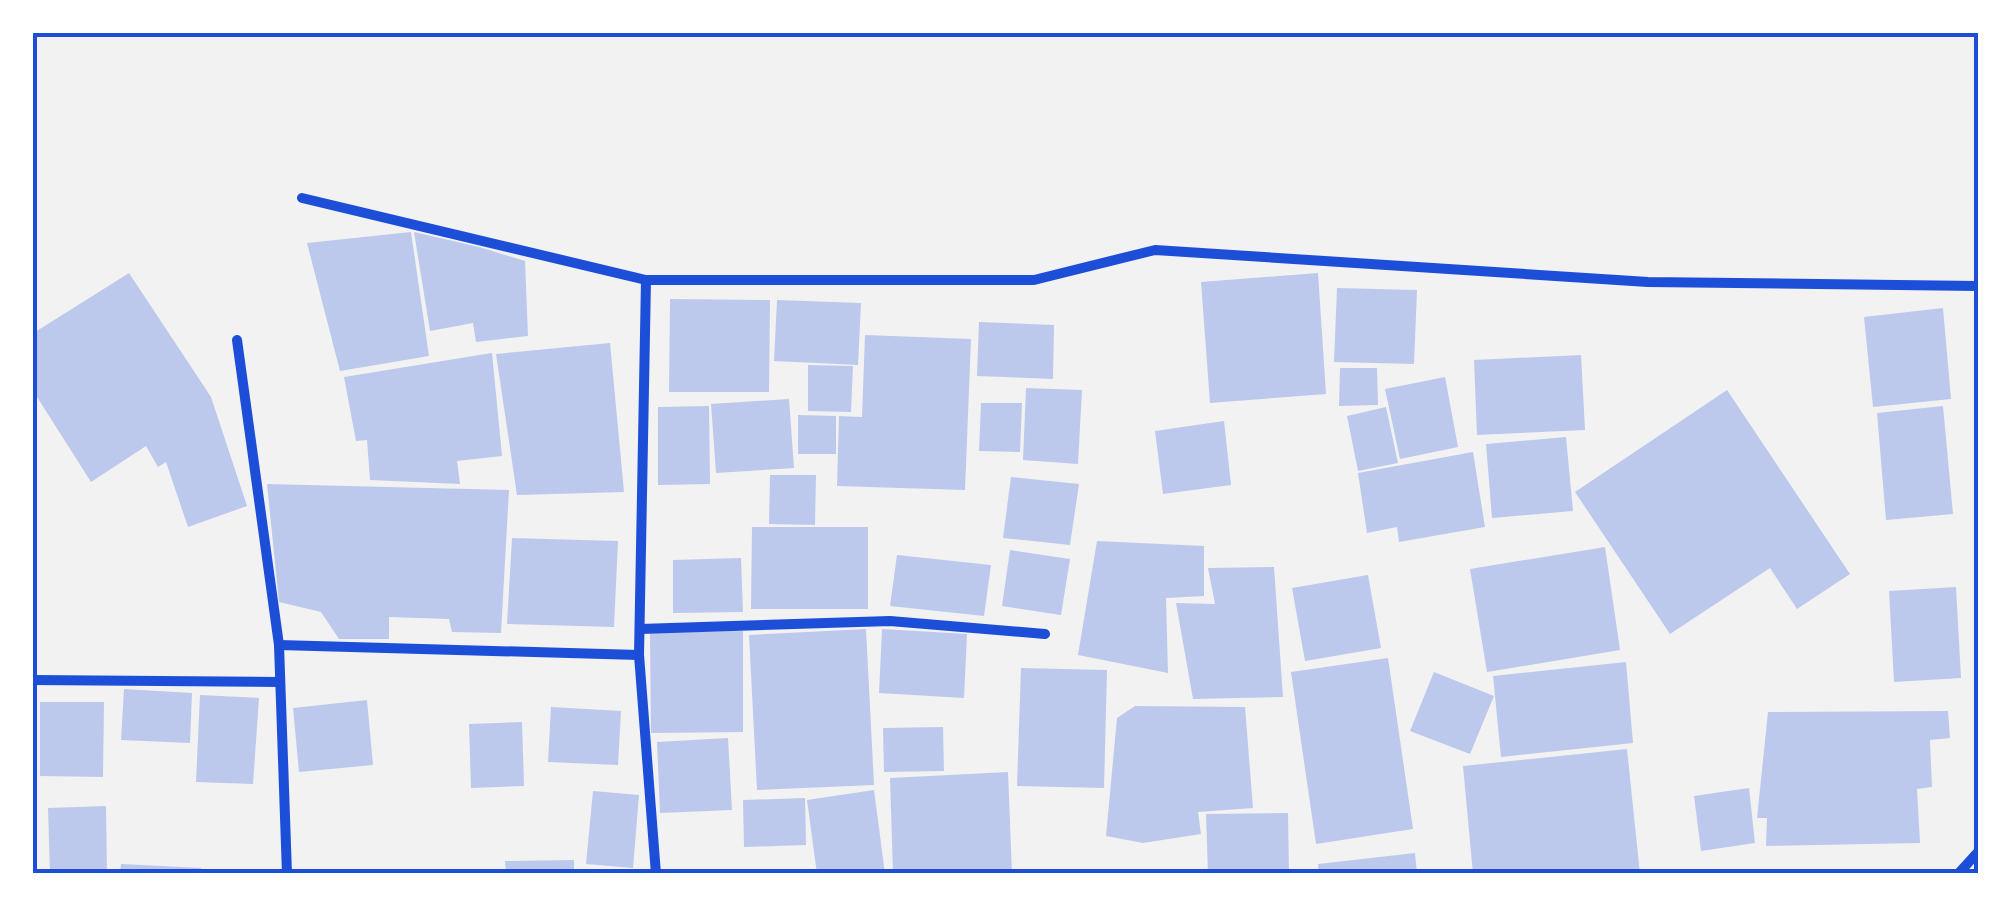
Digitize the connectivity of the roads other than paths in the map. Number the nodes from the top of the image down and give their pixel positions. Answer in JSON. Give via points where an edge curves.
{"nodes":[{"id":1,"x":302,"y":198,"type":"dead end"},
{"id":2,"x":646,"y":280,"type":"junction"},
{"id":3,"x":1978,"y":286,"type":"edge"},
{"id":4,"x":237,"y":340,"type":"dead end"},
{"id":5,"x":640,"y":630,"type":"junction"},
{"id":6,"x":1045,"y":634,"type":"dead end"},
{"id":7,"x":279,"y":645,"type":"junction"},
{"id":8,"x":640,"y":656,"type":"junction"},
{"id":9,"x":32,"y":680,"type":"edge"},
{"id":10,"x":279,"y":682,"type":"junction"},
{"id":11,"x":1978,"y":852,"type":"edge"},
{"id":12,"x":287,"y":874,"type":"edge"},
{"id":13,"x":656,"y":874,"type":"edge"},
{"id":14,"x":1958,"y":874,"type":"edge"}],
"edges":[{"from":1,"to":2,"type":"street"},
{"from":2,"to":3,"type":"street","via":[[1034,280],[1155,250],[1648,282]]},
{"from":2,"to":5,"type":"street"},
{"from":4,"to":7,"type":"street"},
{"from":5,"to":6,"type":"street","via":[[890,621]]},
{"from":5,"to":8,"type":"street"},
{"from":7,"to":8,"type":"street"},
{"from":7,"to":10,"type":"street"},
{"from":8,"to":13,"type":"street"},
{"from":9,"to":10,"type":"street"},
{"from":10,"to":12,"type":"street"},
{"from":11,"to":14,"type":"street"}]}
